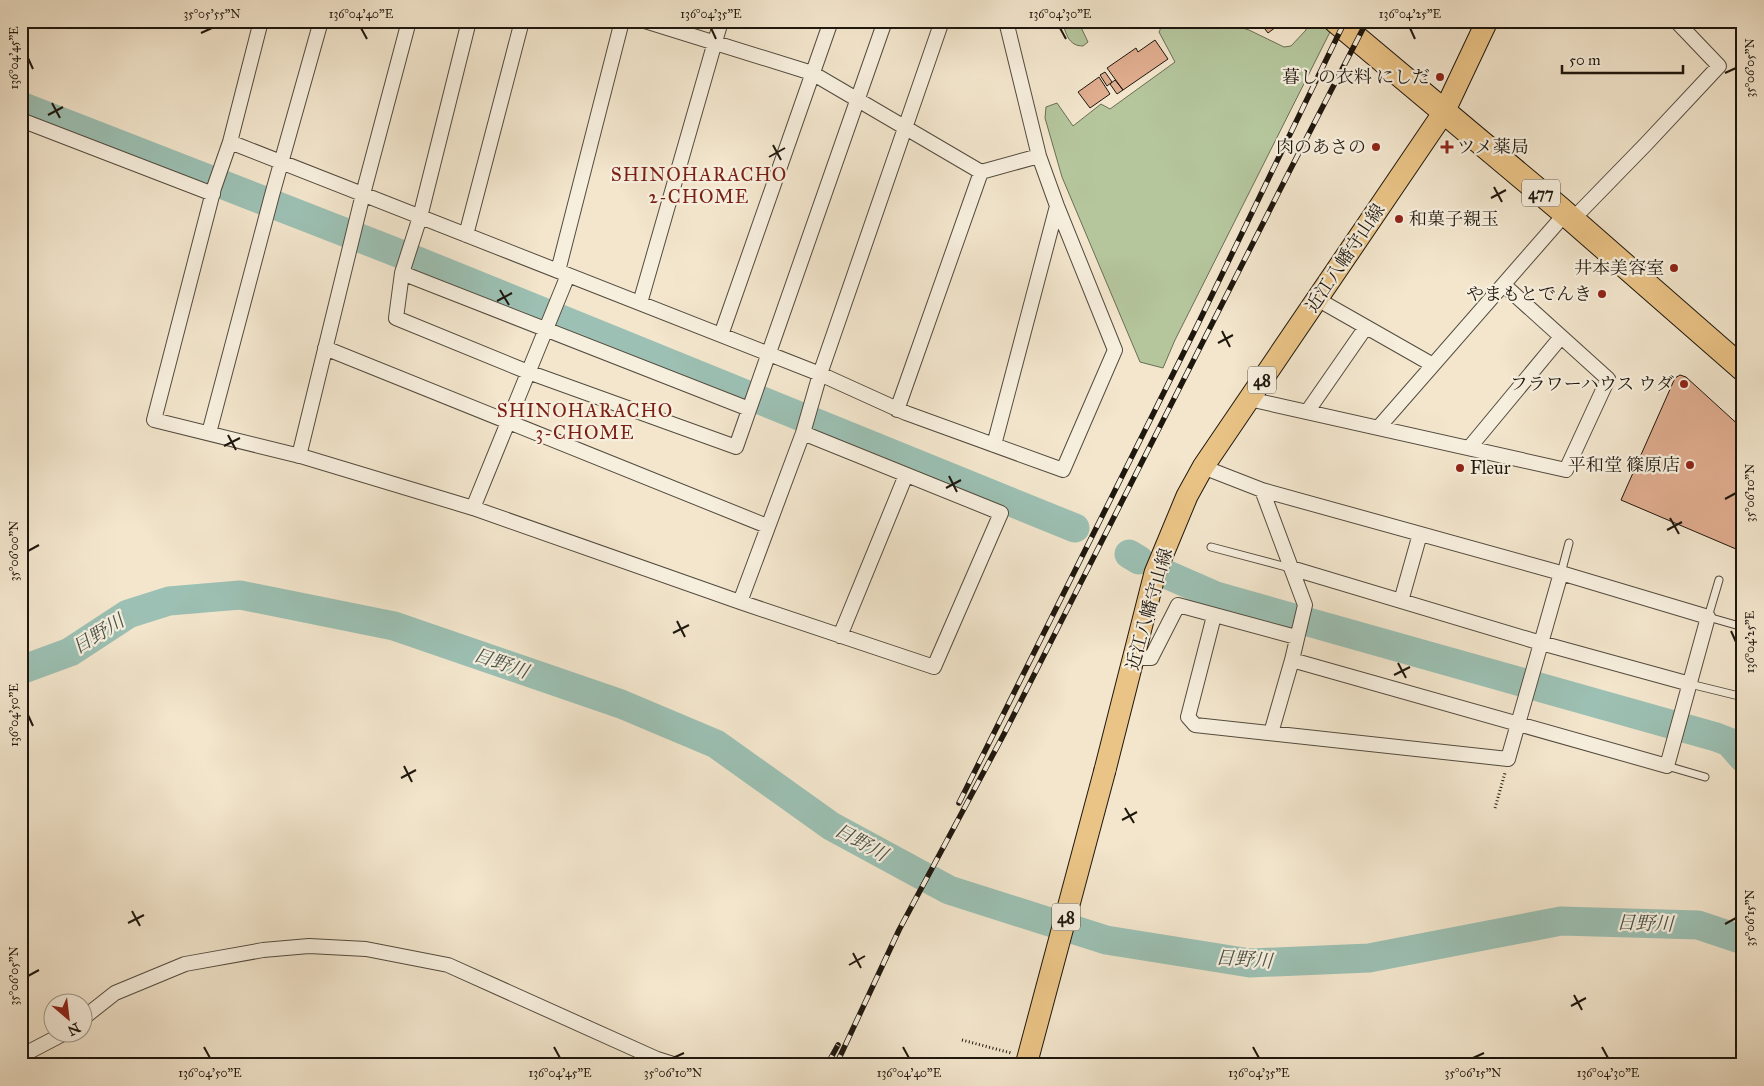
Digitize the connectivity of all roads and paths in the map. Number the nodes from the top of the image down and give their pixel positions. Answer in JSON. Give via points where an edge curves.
{"nodes":[{"id":1,"x":262,"y":21,"type":"edge"},
{"id":2,"x":321,"y":21,"type":"edge"},
{"id":3,"x":409,"y":21,"type":"edge"},
{"id":4,"x":469,"y":21,"type":"edge"},
{"id":5,"x":522,"y":21,"type":"edge"},
{"id":6,"x":622,"y":21,"type":"edge"},
{"id":7,"x":645,"y":21,"type":"edge"},
{"id":8,"x":721,"y":21,"type":"edge"},
{"id":9,"x":831,"y":21,"type":"edge"},
{"id":10,"x":885,"y":21,"type":"edge"},
{"id":11,"x":942,"y":21,"type":"edge"},
{"id":12,"x":1006,"y":21,"type":"edge"},
{"id":13,"x":1336,"y":21,"type":"edge"},
{"id":14,"x":1487,"y":21,"type":"edge"},
{"id":15,"x":1676,"y":21,"type":"edge"},
{"id":16,"x":714,"y":42,"type":"junction"},
{"id":17,"x":812,"y":73,"type":"junction"},
{"id":18,"x":857,"y":100,"type":"junction"},
{"id":19,"x":1444,"y":112,"type":"junction"},
{"id":20,"x":21,"y":120,"type":"edge"},
{"id":21,"x":906,"y":128,"type":"junction"},
{"id":22,"x":230,"y":142,"type":"junction"},
{"id":23,"x":1039,"y":156,"type":"junction"},
{"id":24,"x":282,"y":163,"type":"junction"},
{"id":25,"x":981,"y":172,"type":"junction"},
{"id":26,"x":214,"y":191,"type":"junction"},
{"id":27,"x":363,"y":194,"type":"junction"},
{"id":28,"x":1057,"y":206,"type":"junction"},
{"id":29,"x":420,"y":216,"type":"junction"},
{"id":30,"x":1569,"y":217,"type":"junction"},
{"id":31,"x":466,"y":235,"type":"junction"},
{"id":32,"x":405,"y":262,"type":"junction"},
{"id":33,"x":563,"y":273,"type":"junction"},
{"id":34,"x":1504,"y":285,"type":"junction"},
{"id":35,"x":1317,"y":299,"type":"junction"},
{"id":36,"x":640,"y":303,"type":"junction"},
{"id":37,"x":549,"y":320,"type":"junction"},
{"id":38,"x":1366,"y":327,"type":"junction"},
{"id":39,"x":721,"y":335,"type":"junction"},
{"id":40,"x":1562,"y":337,"type":"junction"},
{"id":41,"x":325,"y":348,"type":"junction"},
{"id":42,"x":768,"y":354,"type":"junction"},
{"id":43,"x":1433,"y":365,"type":"junction"},
{"id":44,"x":1743,"y":369,"type":"edge"},
{"id":45,"x":528,"y":372,"type":"junction"},
{"id":46,"x":820,"y":374,"type":"junction"},
{"id":47,"x":1249,"y":399,"type":"junction"},
{"id":48,"x":752,"y":401,"type":"junction"},
{"id":49,"x":897,"y":410,"type":"junction"},
{"id":50,"x":1307,"y":412,"type":"junction"},
{"id":51,"x":509,"y":422,"type":"junction"},
{"id":52,"x":1378,"y":428,"type":"junction"},
{"id":53,"x":804,"y":429,"type":"junction"},
{"id":54,"x":209,"y":432,"type":"junction"},
{"id":55,"x":994,"y":445,"type":"junction"},
{"id":56,"x":1469,"y":448,"type":"junction"},
{"id":57,"x":299,"y":456,"type":"junction"},
{"id":58,"x":1203,"y":467,"type":"junction"},
{"id":59,"x":906,"y":475,"type":"junction"},
{"id":60,"x":1262,"y":490,"type":"junction"},
{"id":61,"x":473,"y":508,"type":"junction"},
{"id":62,"x":767,"y":526,"type":"junction"},
{"id":63,"x":1420,"y":534,"type":"junction"},
{"id":64,"x":1569,"y":543,"type":"dead end"},
{"id":65,"x":1211,"y":547,"type":"dead end"},
{"id":66,"x":1291,"y":568,"type":"junction"},
{"id":67,"x":1561,"y":573,"type":"junction"},
{"id":68,"x":1720,"y":580,"type":"dead end"},
{"id":69,"x":1401,"y":601,"type":"junction"},
{"id":70,"x":740,"y":602,"type":"junction"},
{"id":71,"x":1214,"y":616,"type":"junction"},
{"id":72,"x":1708,"y":617,"type":"junction"},
{"id":73,"x":1743,"y":627,"type":"edge"},
{"id":74,"x":1298,"y":633,"type":"junction"},
{"id":75,"x":840,"y":636,"type":"junction"},
{"id":76,"x":1541,"y":643,"type":"junction"},
{"id":77,"x":1134,"y":658,"type":"junction"},
{"id":78,"x":1292,"y":660,"type":"junction"},
{"id":79,"x":1690,"y":684,"type":"junction"},
{"id":80,"x":1743,"y":696,"type":"edge"},
{"id":81,"x":1519,"y":724,"type":"junction"},
{"id":82,"x":1271,"y":733,"type":"junction"},
{"id":83,"x":1667,"y":766,"type":"junction"},
{"id":84,"x":1506,"y":768,"type":"dead end"},
{"id":85,"x":1705,"y":776,"type":"dead end"},
{"id":86,"x":1495,"y":808,"type":"dead end"},
{"id":87,"x":92,"y":1011,"type":"edge"},
{"id":88,"x":44,"y":1044,"type":"edge"},
{"id":89,"x":21,"y":1056,"type":"edge"},
{"id":90,"x":676,"y":1065,"type":"edge"},
{"id":91,"x":733,"y":1065,"type":"edge"},
{"id":92,"x":743,"y":1065,"type":"edge"},
{"id":93,"x":1026,"y":1065,"type":"edge"}],
"edges":[{"from":1,"to":22,"type":"street"},
{"from":2,"to":24,"type":"street"},
{"from":3,"to":27,"type":"street"},
{"from":4,"to":29,"type":"street"},
{"from":5,"to":31,"type":"street"},
{"from":6,"to":33,"type":"street"},
{"from":7,"to":16,"type":"street"},
{"from":8,"to":16,"type":"street"},
{"from":9,"to":17,"type":"street"},
{"from":10,"to":18,"type":"street"},
{"from":11,"to":21,"type":"street"},
{"from":12,"to":23,"type":"street"},
{"from":13,"to":19,"type":"highway","number":"477"},
{"from":14,"to":19,"type":"main road","name":"近江八幡守山線","number":"48"},
{"from":15,"to":30,"type":"street","via":[[1719,66],[1646,144]]},
{"from":16,"to":17,"type":"street"},
{"from":16,"to":36,"type":"street"},
{"from":17,"to":18,"type":"street"},
{"from":17,"to":39,"type":"street"},
{"from":18,"to":21,"type":"street"},
{"from":18,"to":42,"type":"street"},
{"from":19,"to":30,"type":"highway","number":"477"},
{"from":19,"to":35,"type":"main road","name":"近江八幡守山線","number":"48"},
{"from":20,"to":26,"type":"street"},
{"from":21,"to":25,"type":"street"},
{"from":21,"to":46,"type":"street"},
{"from":22,"to":24,"type":"street"},
{"from":22,"to":26,"type":"street"},
{"from":23,"to":25,"type":"street"},
{"from":23,"to":28,"type":"street"},
{"from":24,"to":27,"type":"street"},
{"from":24,"to":54,"type":"street"},
{"from":25,"to":49,"type":"street"},
{"from":26,"to":54,"type":"street","via":[[154,420]]},
{"from":27,"to":29,"type":"street"},
{"from":27,"to":41,"type":"street"},
{"from":28,"to":55,"type":"street"},
{"from":28,"to":55,"type":"street","via":[[1115,350],[1063,470]]},
{"from":29,"to":31,"type":"street"},
{"from":29,"to":32,"type":"street"},
{"from":30,"to":34,"type":"street"},
{"from":30,"to":44,"type":"highway","number":"477"},
{"from":31,"to":33,"type":"street"},
{"from":32,"to":37,"type":"street"},
{"from":32,"to":45,"type":"street","via":[[396,318]]},
{"from":33,"to":36,"type":"street"},
{"from":33,"to":37,"type":"street"},
{"from":34,"to":40,"type":"street"},
{"from":34,"to":43,"type":"street"},
{"from":35,"to":38,"type":"street"},
{"from":35,"to":47,"type":"main road","name":"近江八幡守山線","number":"48"},
{"from":36,"to":39,"type":"street"},
{"from":37,"to":45,"type":"street"},
{"from":37,"to":48,"type":"street"},
{"from":38,"to":43,"type":"street"},
{"from":38,"to":50,"type":"street"},
{"from":39,"to":42,"type":"street"},
{"from":40,"to":56,"type":"street"},
{"from":40,"to":56,"type":"street","via":[[1608,379],[1566,470]]},
{"from":41,"to":51,"type":"street"},
{"from":41,"to":57,"type":"street"},
{"from":42,"to":46,"type":"street"},
{"from":42,"to":48,"type":"street"},
{"from":43,"to":52,"type":"street"},
{"from":45,"to":48,"type":"street","via":[[736,447]]},
{"from":45,"to":51,"type":"street"},
{"from":46,"to":49,"type":"street"},
{"from":46,"to":53,"type":"street"},
{"from":47,"to":50,"type":"street"},
{"from":47,"to":58,"type":"main road","name":"近江八幡守山線","number":"48"},
{"from":49,"to":55,"type":"street"},
{"from":50,"to":52,"type":"street"},
{"from":51,"to":61,"type":"street"},
{"from":51,"to":62,"type":"street"},
{"from":52,"to":56,"type":"street"},
{"from":53,"to":59,"type":"street"},
{"from":53,"to":62,"type":"street"},
{"from":54,"to":57,"type":"street"},
{"from":57,"to":61,"type":"street"},
{"from":58,"to":60,"type":"street"},
{"from":58,"to":77,"type":"main road","name":"近江八幡守山線","number":"48","via":[[1187,496],[1155,573]]},
{"from":59,"to":75,"type":"street"},
{"from":59,"to":75,"type":"street","via":[[1000,513],[934,667]]},
{"from":60,"to":63,"type":"street"},
{"from":60,"to":66,"type":"street"},
{"from":61,"to":70,"type":"street"},
{"from":62,"to":70,"type":"street"},
{"from":63,"to":67,"type":"street"},
{"from":63,"to":69,"type":"street"},
{"from":64,"to":67,"type":"lane"},
{"from":65,"to":66,"type":"lane"},
{"from":66,"to":69,"type":"street"},
{"from":66,"to":74,"type":"street","via":[[1306,605]]},
{"from":67,"to":72,"type":"street"},
{"from":67,"to":76,"type":"street"},
{"from":68,"to":72,"type":"lane"},
{"from":69,"to":76,"type":"street"},
{"from":70,"to":75,"type":"street"},
{"from":71,"to":74,"type":"street"},
{"from":71,"to":77,"type":"street","via":[[1178,605],[1151,658]]},
{"from":71,"to":82,"type":"street","via":[[1188,717],[1195,725]]},
{"from":72,"to":73,"type":"lane"},
{"from":72,"to":79,"type":"street"},
{"from":74,"to":78,"type":"street"},
{"from":76,"to":79,"type":"street"},
{"from":76,"to":81,"type":"street"},
{"from":77,"to":93,"type":"main road","name":"近江八幡守山線","number":"48","bridge":true},
{"from":78,"to":81,"type":"street"},
{"from":78,"to":82,"type":"street"},
{"from":79,"to":80,"type":"lane"},
{"from":79,"to":83,"type":"street"},
{"from":81,"to":82,"type":"street","via":[[1508,759]]},
{"from":81,"to":83,"type":"street"},
{"from":83,"to":85,"type":"lane"},
{"from":84,"to":86,"type":"path"},
{"from":87,"to":90,"type":"street","via":[[115,993],[185,964],[263,950],[309,946],[366,949],[448,964]]},
{"from":88,"to":89,"type":"street"},
{"from":91,"to":92,"type":"street"}]}
